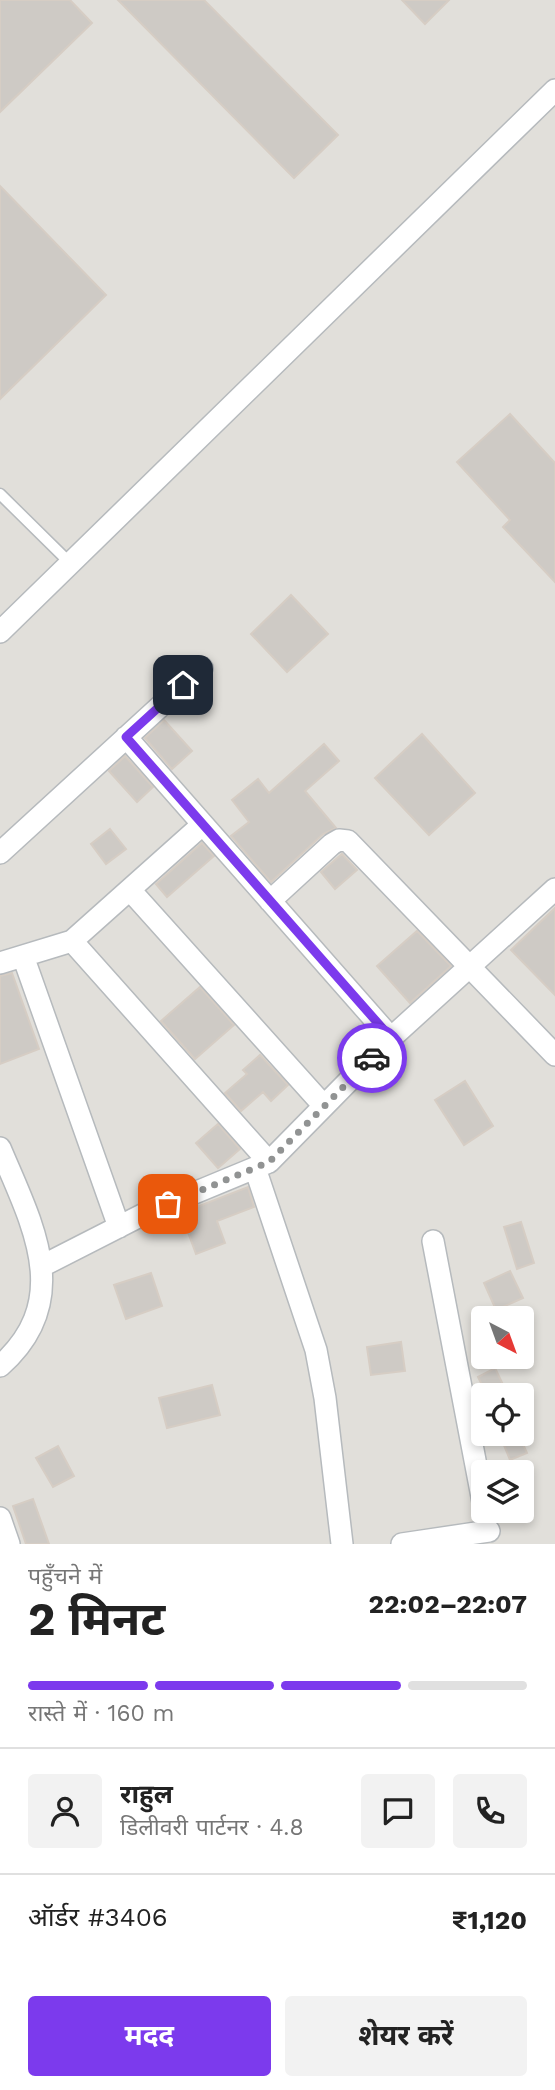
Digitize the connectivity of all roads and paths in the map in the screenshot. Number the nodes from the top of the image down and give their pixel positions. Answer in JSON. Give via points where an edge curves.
{"nodes":[{"id":1,"x":555,"y":90,"type":"edge"},
{"id":2,"x":0,"y":494,"type":"edge"},
{"id":3,"x":70,"y":563,"type":"junction"},
{"id":4,"x":0,"y":632,"type":"edge"},
{"id":5,"x":202,"y":668,"type":"dead end"},
{"id":6,"x":126,"y":737,"type":"junction"},
{"id":7,"x":202,"y":825,"type":"junction"},
{"id":8,"x":0,"y":853,"type":"edge"},
{"id":9,"x":555,"y":889,"type":"edge"},
{"id":10,"x":130,"y":890,"type":"junction"},
{"id":11,"x":270,"y":901,"type":"junction"},
{"id":12,"x":72,"y":941,"type":"junction"},
{"id":13,"x":23,"y":956,"type":"junction"},
{"id":14,"x":0,"y":963,"type":"edge"},
{"id":15,"x":468,"y":968,"type":"junction"},
{"id":16,"x":391,"y":1038,"type":"junction"},
{"id":17,"x":555,"y":1055,"type":"edge"},
{"id":18,"x":324,"y":1106,"type":"junction"},
{"id":19,"x":0,"y":1148,"type":"edge"},
{"id":20,"x":262,"y":1165,"type":"junction"},
{"id":21,"x":119,"y":1227,"type":"junction"},
{"id":22,"x":433,"y":1241,"type":"dead end"},
{"id":23,"x":42,"y":1266,"type":"junction"},
{"id":24,"x":0,"y":1366,"type":"edge"},
{"id":25,"x":475,"y":1460,"type":"edge"},
{"id":26,"x":0,"y":1518,"type":"edge"},
{"id":27,"x":489,"y":1528,"type":"edge"},
{"id":28,"x":9,"y":1544,"type":"edge"},
{"id":29,"x":342,"y":1544,"type":"edge"},
{"id":30,"x":402,"y":1544,"type":"edge"}],
"edges":[{"from":1,"to":3,"type":"street"},
{"from":2,"to":3,"type":"lane"},
{"from":3,"to":4,"type":"street"},
{"from":5,"to":6,"type":"street"},
{"from":6,"to":7,"type":"street"},
{"from":6,"to":8,"type":"street"},
{"from":7,"to":10,"type":"street"},
{"from":7,"to":11,"type":"street"},
{"from":9,"to":15,"type":"street"},
{"from":10,"to":12,"type":"street"},
{"from":10,"to":18,"type":"street"},
{"from":11,"to":15,"type":"street","via":[[332,844],[348,841]]},
{"from":11,"to":16,"type":"street"},
{"from":12,"to":13,"type":"street"},
{"from":12,"to":20,"type":"street"},
{"from":13,"to":14,"type":"street"},
{"from":13,"to":21,"type":"street"},
{"from":15,"to":16,"type":"street"},
{"from":15,"to":17,"type":"street"},
{"from":16,"to":18,"type":"street"},
{"from":18,"to":20,"type":"street"},
{"from":19,"to":23,"type":"street"},
{"from":20,"to":21,"type":"street"},
{"from":20,"to":29,"type":"street","via":[[316,1350]]},
{"from":21,"to":23,"type":"street"},
{"from":22,"to":25,"type":"street"},
{"from":23,"to":24,"type":"street","via":[[44,1292],[38,1317],[19,1349]]},
{"from":26,"to":28,"type":"street"},
{"from":27,"to":30,"type":"street"}]}
